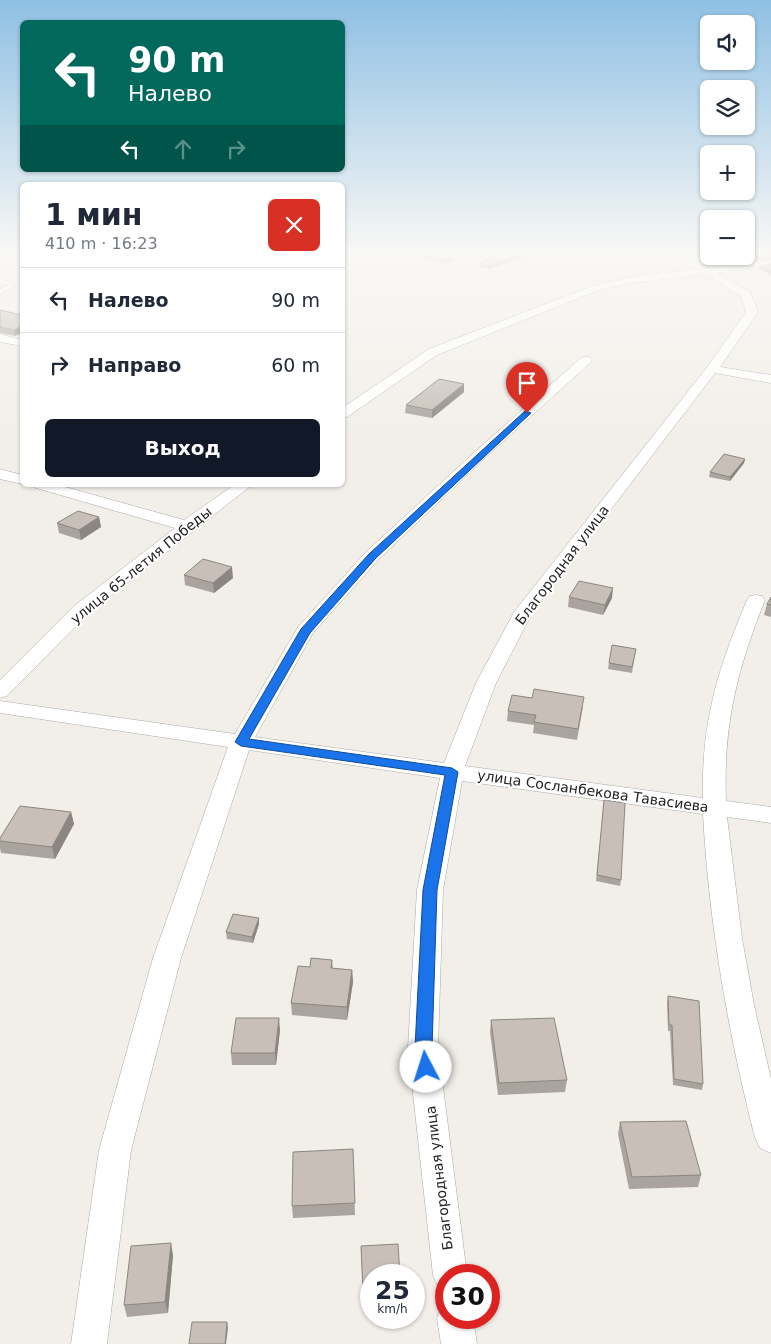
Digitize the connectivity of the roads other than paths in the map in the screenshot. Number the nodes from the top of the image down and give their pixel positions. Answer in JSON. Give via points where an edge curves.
{"nodes":[{"id":1,"x":520,"y":318,"type":"edge"},
{"id":2,"x":748,"y":318,"type":"edge"},
{"id":3,"x":0,"y":338,"type":"edge"},
{"id":4,"x":20,"y":343,"type":"edge"},
{"id":5,"x":586,"y":360,"type":"dead end"},
{"id":6,"x":712,"y":369,"type":"junction"},
{"id":7,"x":771,"y":379,"type":"edge"},
{"id":8,"x":345,"y":411,"type":"edge"},
{"id":9,"x":0,"y":474,"type":"edge"},
{"id":10,"x":20,"y":479,"type":"edge"},
{"id":11,"x":48,"y":487,"type":"edge"},
{"id":12,"x":241,"y":487,"type":"edge"},
{"id":13,"x":187,"y":526,"type":"junction"},
{"id":14,"x":756,"y":600,"type":"dead end"},
{"id":15,"x":0,"y":692,"type":"edge"},
{"id":16,"x":0,"y":707,"type":"edge"},
{"id":17,"x":241,"y":742,"type":"junction"},
{"id":18,"x":452,"y":772,"type":"junction"},
{"id":19,"x":714,"y":807,"type":"junction"},
{"id":20,"x":771,"y":815,"type":"edge"},
{"id":21,"x":771,"y":1138,"type":"edge"},
{"id":22,"x":449,"y":1264,"type":"edge"},
{"id":23,"x":456,"y":1329,"type":"edge"},
{"id":24,"x":89,"y":1344,"type":"edge"},
{"id":25,"x":458,"y":1344,"type":"edge"}],
"edges":[{"from":1,"to":8,"type":"street","via":[[433,352]]},
{"from":2,"to":6,"type":"street","name":"Благородная улица"},
{"from":3,"to":4,"type":"street"},
{"from":5,"to":17,"type":"street","via":[[372,556],[305,631]]},
{"from":6,"to":7,"type":"street"},
{"from":6,"to":18,"type":"street","name":"Благородная улица","via":[[523,612],[486,683]]},
{"from":9,"to":10,"type":"street"},
{"from":11,"to":13,"type":"street"},
{"from":12,"to":13,"type":"street","name":"улица 65-летия Победы"},
{"from":13,"to":15,"type":"street","name":"улица 65-летия Победы","via":[[81,610]]},
{"from":14,"to":19,"type":"street","via":[[740,638],[721,704],[715,748]]},
{"from":16,"to":17,"type":"street","name":"улица Сосланбекова Тавасиева"},
{"from":17,"to":18,"type":"street","name":"улица Сосланбекова Тавасиева"},
{"from":17,"to":24,"type":"street","via":[[167,958],[115,1150]]},
{"from":18,"to":19,"type":"street","name":"улица Сосланбекова Тавасиева"},
{"from":18,"to":22,"type":"street","name":"Благородная улица","via":[[430,890],[423,1048]]},
{"from":19,"to":20,"type":"street","name":"улица Сосланбекова Тавасиева"},
{"from":19,"to":21,"type":"street","via":[[725,918],[742,1022]]},
{"from":23,"to":25,"type":"street"}]}
